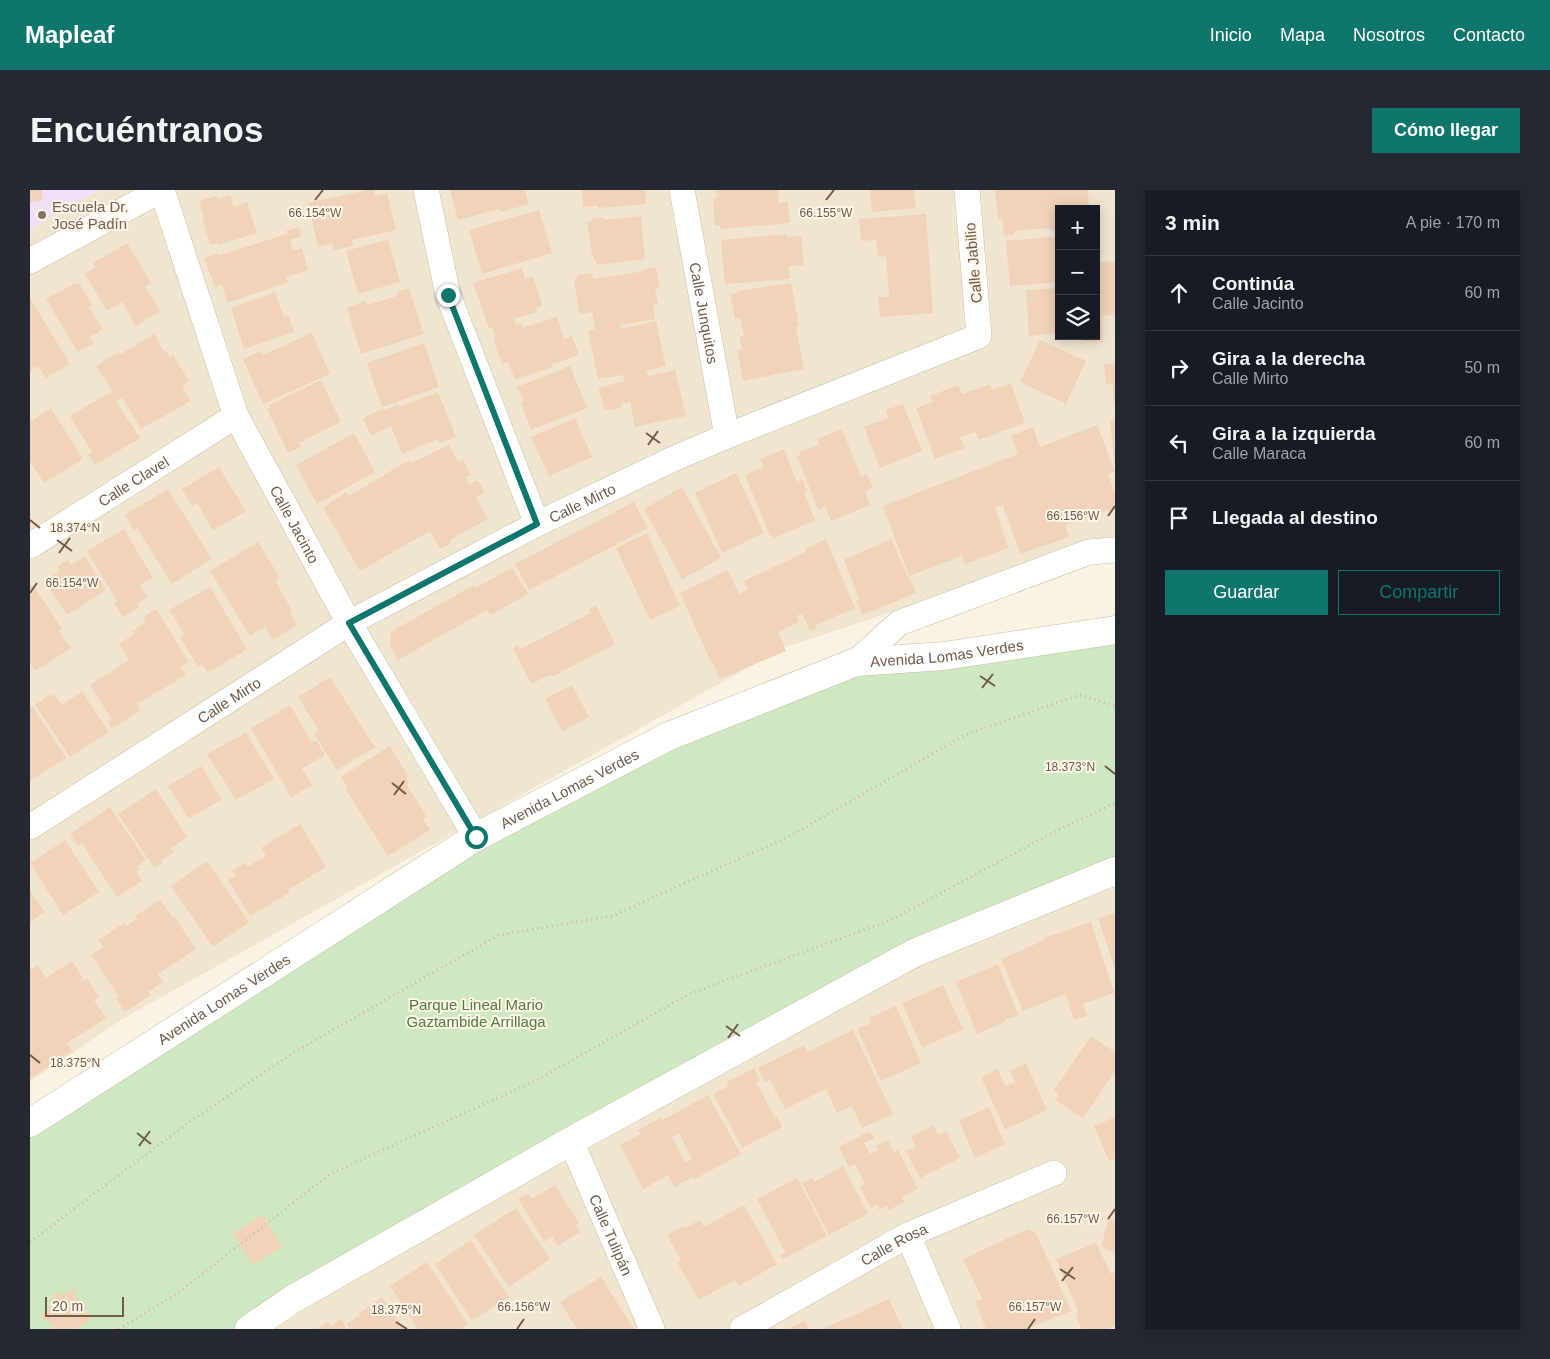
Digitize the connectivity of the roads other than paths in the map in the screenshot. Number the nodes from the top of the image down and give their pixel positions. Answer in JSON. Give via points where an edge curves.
{"nodes":[{"id":1,"x":161,"y":190,"type":"edge"},
{"id":2,"x":426,"y":190,"type":"edge"},
{"id":3,"x":682,"y":190,"type":"edge"},
{"id":4,"x":966,"y":190,"type":"edge"},
{"id":5,"x":30,"y":261,"type":"edge"},
{"id":6,"x":979,"y":336,"type":"joint"},
{"id":7,"x":236,"y":416,"type":"junction"},
{"id":8,"x":727,"y":436,"type":"junction"},
{"id":9,"x":537,"y":524,"type":"junction"},
{"id":10,"x":30,"y":546,"type":"edge"},
{"id":11,"x":1115,"y":550,"type":"edge"},
{"id":12,"x":349,"y":623,"type":"junction"},
{"id":13,"x":1115,"y":630,"type":"edge"},
{"id":14,"x":856,"y":662,"type":"junction"},
{"id":15,"x":30,"y":827,"type":"edge"},
{"id":16,"x":476,"y":837,"type":"junction"},
{"id":17,"x":1115,"y":871,"type":"edge"},
{"id":18,"x":30,"y":1123,"type":"edge"},
{"id":19,"x":571,"y":1141,"type":"junction"},
{"id":20,"x":1054,"y":1173,"type":"dead end"},
{"id":21,"x":908,"y":1235,"type":"junction"},
{"id":22,"x":249,"y":1329,"type":"edge"},
{"id":23,"x":652,"y":1329,"type":"edge"},
{"id":24,"x":742,"y":1329,"type":"edge"},
{"id":25,"x":948,"y":1329,"type":"edge"}],
"edges":[{"from":1,"to":5,"type":"street"},
{"from":1,"to":7,"type":"street","name":"Calle Jacinto"},
{"from":2,"to":9,"type":"street","via":[[448,295]]},
{"from":3,"to":8,"type":"street","name":"Calle Junquitos"},
{"from":4,"to":6,"type":"street","name":"Calle Jabilio"},
{"from":6,"to":8,"type":"street","name":"Calle Mirto"},
{"from":7,"to":10,"type":"street","name":"Calle Clavel"},
{"from":7,"to":12,"type":"street","name":"Calle Jacinto"},
{"from":8,"to":9,"type":"street","name":"Calle Mirto"},
{"from":9,"to":12,"type":"street","name":"Calle Mirto"},
{"from":11,"to":14,"type":"street","via":[[1089,552],[899,623]]},
{"from":12,"to":15,"type":"street","name":"Calle Mirto"},
{"from":12,"to":16,"type":"street","name":"Calle Jacinto"},
{"from":13,"to":14,"type":"street","name":"Avenida Lomas Verdes","via":[[944,656]]},
{"from":14,"to":16,"type":"street","name":"Avenida Lomas Verdes","via":[[669,736]]},
{"from":16,"to":18,"type":"street","name":"Avenida Lomas Verdes"},
{"from":17,"to":19,"type":"street","via":[[914,953]]},
{"from":19,"to":22,"type":"street","via":[[293,1299]]},
{"from":19,"to":23,"type":"street","name":"Calle Tulipán"},
{"from":20,"to":21,"type":"street","name":"Calle Rosa"},
{"from":21,"to":24,"type":"street","name":"Calle Rosa"},
{"from":21,"to":25,"type":"street"}]}
